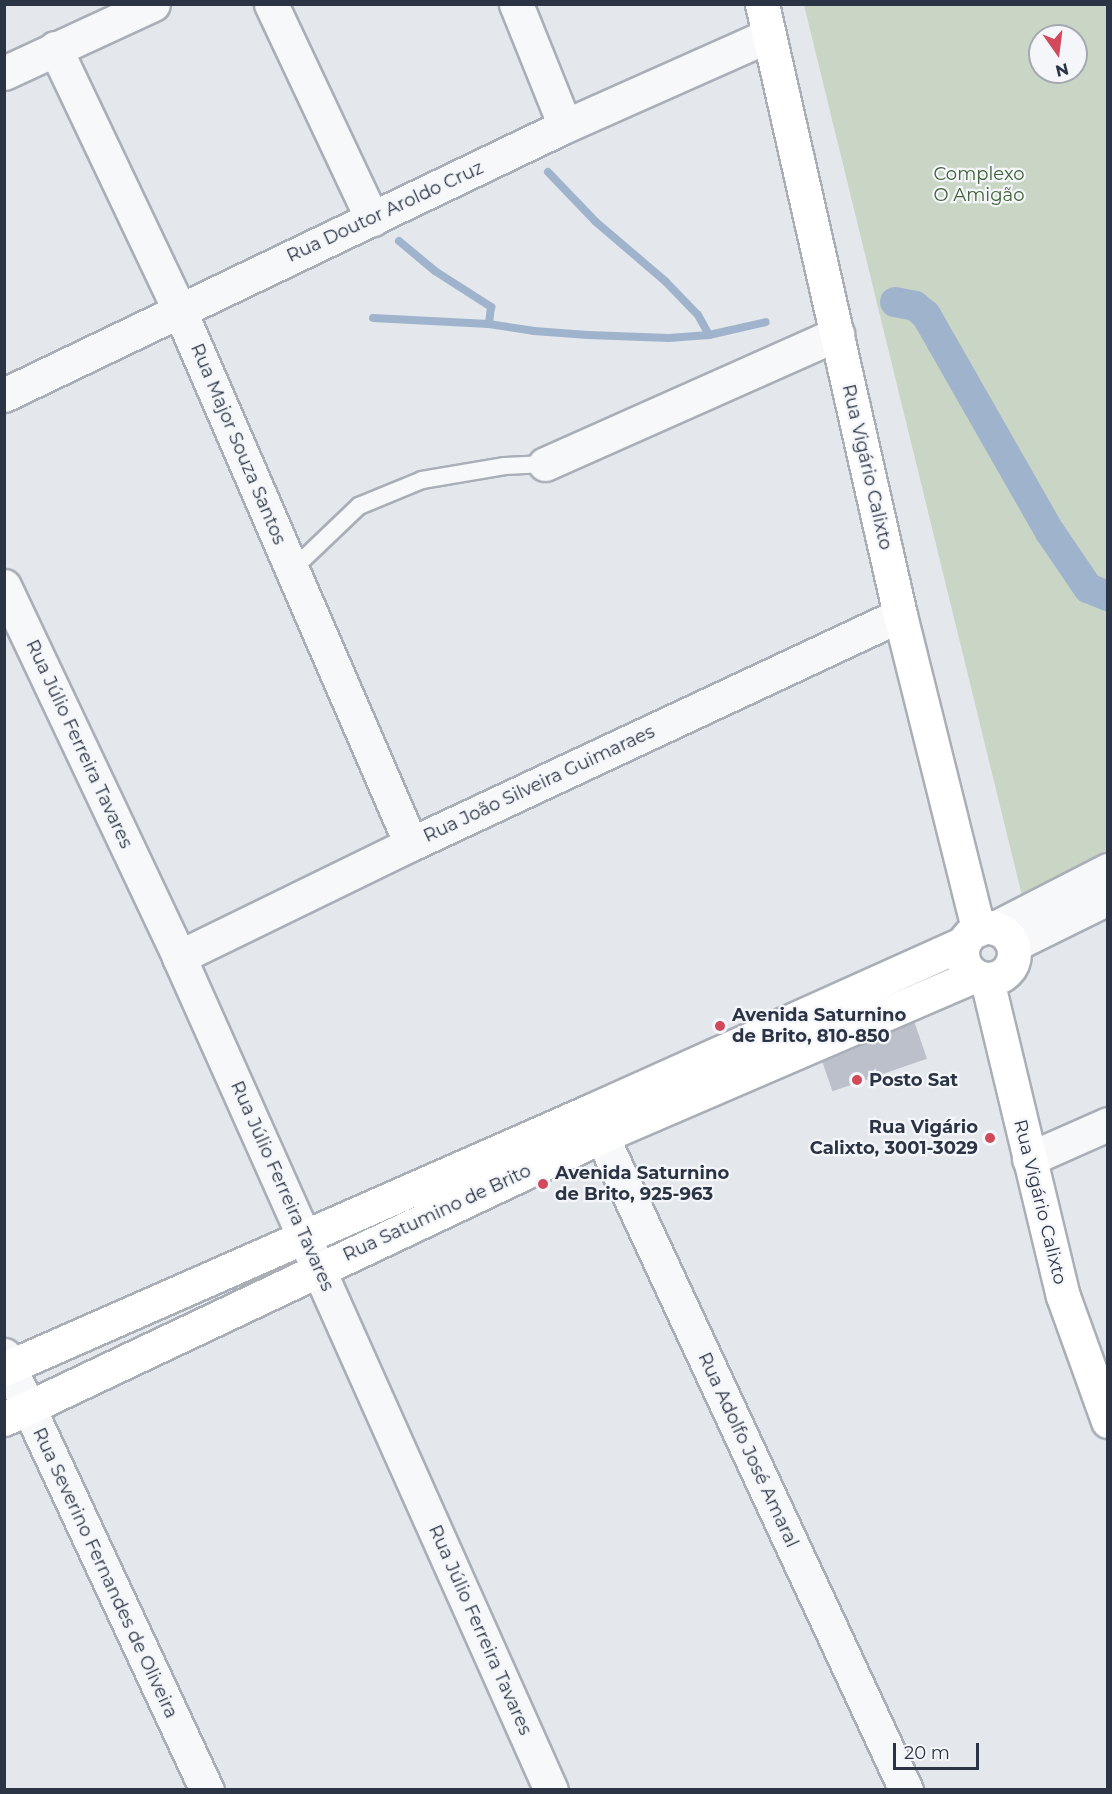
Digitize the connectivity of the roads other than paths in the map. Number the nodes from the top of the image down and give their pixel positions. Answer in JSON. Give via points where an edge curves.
{"nodes":[{"id":1,"x":153,"y":4,"type":"edge"},
{"id":2,"x":271,"y":4,"type":"edge"},
{"id":3,"x":516,"y":4,"type":"edge"},
{"id":4,"x":765,"y":20,"type":"edge"},
{"id":5,"x":55,"y":48,"type":"junction"},
{"id":6,"x":4,"y":73,"type":"edge"},
{"id":7,"x":565,"y":126,"type":"junction"},
{"id":8,"x":372,"y":219,"type":"junction"},
{"id":9,"x":179,"y":309,"type":"junction"},
{"id":10,"x":837,"y":334,"type":"junction"},
{"id":11,"x":4,"y":395,"type":"edge"},
{"id":12,"x":545,"y":464,"type":"joint"},
{"id":13,"x":292,"y":570,"type":"junction"},
{"id":14,"x":4,"y":586,"type":"edge"},
{"id":15,"x":900,"y":615,"type":"junction"},
{"id":16,"x":411,"y":844,"type":"junction"},
{"id":17,"x":1107,"y":870,"type":"edge"},
{"id":18,"x":1107,"y":897,"type":"edge"},
{"id":19,"x":987,"y":936,"type":"junction"},
{"id":20,"x":179,"y":957,"type":"junction"},
{"id":21,"x":981,"y":977,"type":"junction"},
{"id":22,"x":596,"y":1124,"type":"junction"},
{"id":23,"x":1107,"y":1124,"type":"edge"},
{"id":24,"x":1029,"y":1159,"type":"junction"},
{"id":25,"x":304,"y":1235,"type":"junction"},
{"id":26,"x":319,"y":1268,"type":"junction"},
{"id":27,"x":6,"y":1363,"type":"edge"},
{"id":28,"x":16,"y":1413,"type":"edge"},
{"id":29,"x":1107,"y":1421,"type":"edge"},
{"id":30,"x":207,"y":1790,"type":"edge"},
{"id":31,"x":551,"y":1790,"type":"edge"},
{"id":32,"x":906,"y":1790,"type":"edge"}],
"edges":[{"from":1,"to":5,"type":"street"},
{"from":2,"to":8,"type":"street"},
{"from":3,"to":7,"type":"street"},
{"from":4,"to":7,"type":"street","name":"Rua Doutor Aroldo Cruz"},
{"from":4,"to":10,"type":"main road","name":"Rua Vigário Calixto"},
{"from":5,"to":6,"type":"street"},
{"from":5,"to":9,"type":"street","name":"Rua Major Souza Santos"},
{"from":7,"to":8,"type":"street","name":"Rua Doutor Aroldo Cruz"},
{"from":8,"to":9,"type":"street","name":"Rua Doutor Aroldo Cruz"},
{"from":9,"to":11,"type":"street","name":"Rua Doutor Aroldo Cruz"},
{"from":9,"to":13,"type":"street","name":"Rua Major Souza Santos"},
{"from":10,"to":12,"type":"street"},
{"from":10,"to":15,"type":"main road","name":"Rua Vigário Calixto"},
{"from":12,"to":13,"type":"lane","via":[[505,466],[422,480],[360,506]]},
{"from":13,"to":16,"type":"street","name":"Rua Major Souza Santos"},
{"from":14,"to":20,"type":"street","name":"Rua Júlio Ferreira Tavares"},
{"from":15,"to":16,"type":"street","name":"Rua João Silveira Guimaraes"},
{"from":15,"to":19,"type":"main road","name":"Rua Vigário Calixto"},
{"from":16,"to":20,"type":"street","name":"Rua João Silveira Guimaraes"},
{"from":17,"to":19,"type":"street","name":"Rua Satumino de Brito"},
{"from":18,"to":19,"type":"street","name":"Rua Satumino de Brito"},
{"from":19,"to":21,"type":"main road","name":"Rua Vigário Calixto","via":[[964,966]]},
{"from":19,"to":21,"type":"main road","name":"Rua Satumino de Brito","via":[[1015,953],[1009,969],[996,978]]},
{"from":19,"to":22,"type":"main road","name":"Rua Satumino de Brito"},
{"from":20,"to":25,"type":"street","name":"Rua Júlio Ferreira Tavares"},
{"from":21,"to":22,"type":"main road","name":"Rua Satumino de Brito"},
{"from":21,"to":24,"type":"main road","name":"Rua Vigário Calixto"},
{"from":22,"to":25,"type":"main road","name":"Rua Satumino de Brito"},
{"from":22,"to":26,"type":"main road","name":"Rua Satumino de Brito"},
{"from":22,"to":32,"type":"street","name":"Rua Adolfo José Amaral"},
{"from":23,"to":24,"type":"street"},
{"from":24,"to":29,"type":"main road","name":"Rua Vigário Calixto","via":[[1062,1296]]},
{"from":25,"to":26,"type":"street","name":"Rua Júlio Ferreira Tavares"},
{"from":25,"to":27,"type":"main road","name":"Rua Satumino de Brito"},
{"from":26,"to":28,"type":"main road","name":"Rua Satumino de Brito"},
{"from":26,"to":31,"type":"street","name":"Rua Júlio Ferreira Tavares"},
{"from":27,"to":28,"type":"street","name":"Rua Severino Fernandes de Oliveira"},
{"from":28,"to":30,"type":"street","name":"Rua Severino Fernandes de Oliveira"}]}
